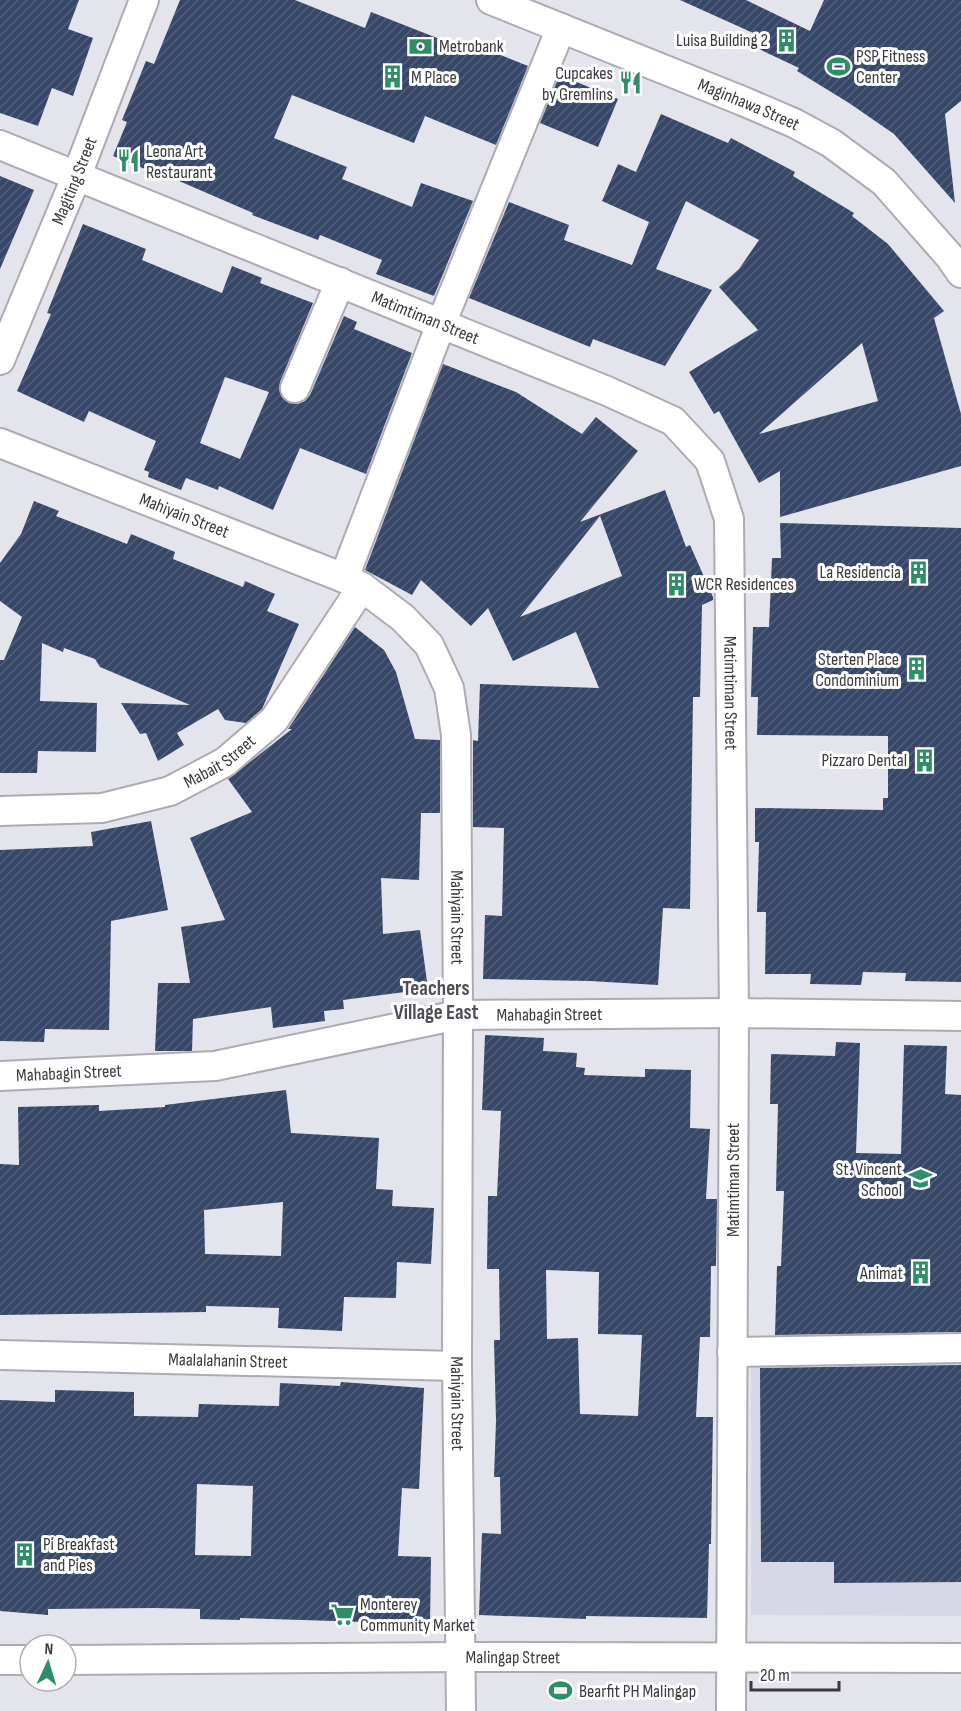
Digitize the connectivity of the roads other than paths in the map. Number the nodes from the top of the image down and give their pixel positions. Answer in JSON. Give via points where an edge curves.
{"nodes":[{"id":1,"x":144,"y":0,"type":"edge"},
{"id":2,"x":491,"y":0,"type":"edge"},
{"id":3,"x":561,"y":28,"type":"junction"},
{"id":4,"x":0,"y":146,"type":"edge"},
{"id":5,"x":77,"y":175,"type":"junction"},
{"id":6,"x":961,"y":273,"type":"edge"},
{"id":7,"x":339,"y":282,"type":"junction"},
{"id":8,"x":441,"y":324,"type":"junction"},
{"id":9,"x":0,"y":360,"type":"edge"},
{"id":10,"x":295,"y":388,"type":"dead end"},
{"id":11,"x":0,"y":443,"type":"edge"},
{"id":12,"x":353,"y":583,"type":"junction"},
{"id":13,"x":0,"y":811,"type":"edge"},
{"id":14,"x":734,"y":1013,"type":"junction"},
{"id":15,"x":458,"y":1015,"type":"junction"},
{"id":16,"x":961,"y":1016,"type":"edge"},
{"id":17,"x":0,"y":1076,"type":"edge"},
{"id":18,"x":961,"y":1348,"type":"edge"},
{"id":19,"x":732,"y":1352,"type":"junction"},
{"id":20,"x":0,"y":1355,"type":"edge"},
{"id":21,"x":457,"y":1366,"type":"junction"},
{"id":22,"x":461,"y":1657,"type":"junction"},
{"id":23,"x":731,"y":1657,"type":"junction"},
{"id":24,"x":961,"y":1658,"type":"edge"},
{"id":25,"x":0,"y":1660,"type":"edge"},
{"id":26,"x":18,"y":1660,"type":"edge"},
{"id":27,"x":78,"y":1660,"type":"edge"},
{"id":28,"x":461,"y":1711,"type":"edge"},
{"id":29,"x":731,"y":1711,"type":"edge"}],
"edges":[{"from":1,"to":5,"type":"street","name":"Magiting Street"},
{"from":2,"to":3,"type":"street","name":"Maginhawa Street"},
{"from":3,"to":6,"type":"street","name":"Maginhawa Street","via":[[755,106],[831,143],[884,182]]},
{"from":3,"to":8,"type":"street","name":"Mabait Street"},
{"from":4,"to":5,"type":"street","name":"Matimtiman Street"},
{"from":5,"to":7,"type":"street","name":"Matimtiman Street"},
{"from":5,"to":9,"type":"street","name":"Magiting Street"},
{"from":7,"to":8,"type":"street","name":"Matimtiman Street"},
{"from":7,"to":10,"type":"street"},
{"from":8,"to":12,"type":"street","name":"Mabait Street"},
{"from":8,"to":14,"type":"street","name":"Matimtiman Street","via":[[673,421],[710,461],[729,519]]},
{"from":11,"to":12,"type":"street","name":"Mahiyain Street"},
{"from":12,"to":13,"type":"street","name":"Mabait Street","via":[[274,720],[225,762],[170,790],[102,808]]},
{"from":12,"to":15,"type":"street","name":"Mahiyain Street","via":[[403,618],[429,645],[449,688],[456,735]]},
{"from":14,"to":15,"type":"street","name":"Mahabagin Street"},
{"from":14,"to":16,"type":"street","name":"Mahabagin Street"},
{"from":14,"to":19,"type":"street","name":"Matimtiman Street"},
{"from":15,"to":17,"type":"street","name":"Mahabagin Street","via":[[215,1066]]},
{"from":15,"to":21,"type":"street","name":"Mahiyain Street"},
{"from":18,"to":19,"type":"street"},
{"from":19,"to":23,"type":"street","name":"Matimtiman Street"},
{"from":20,"to":21,"type":"street","name":"Maalalahanin Street"},
{"from":21,"to":22,"type":"street","name":"Mahiyain Street"},
{"from":22,"to":23,"type":"street","name":"Malingap Street"},
{"from":22,"to":27,"type":"street","name":"Malingap Street"},
{"from":22,"to":28,"type":"street","name":"Mahiyain Street"},
{"from":23,"to":24,"type":"street","name":"Malingap Street"},
{"from":23,"to":29,"type":"street","name":"Matimtiman Street"},
{"from":25,"to":26,"type":"street"}]}
